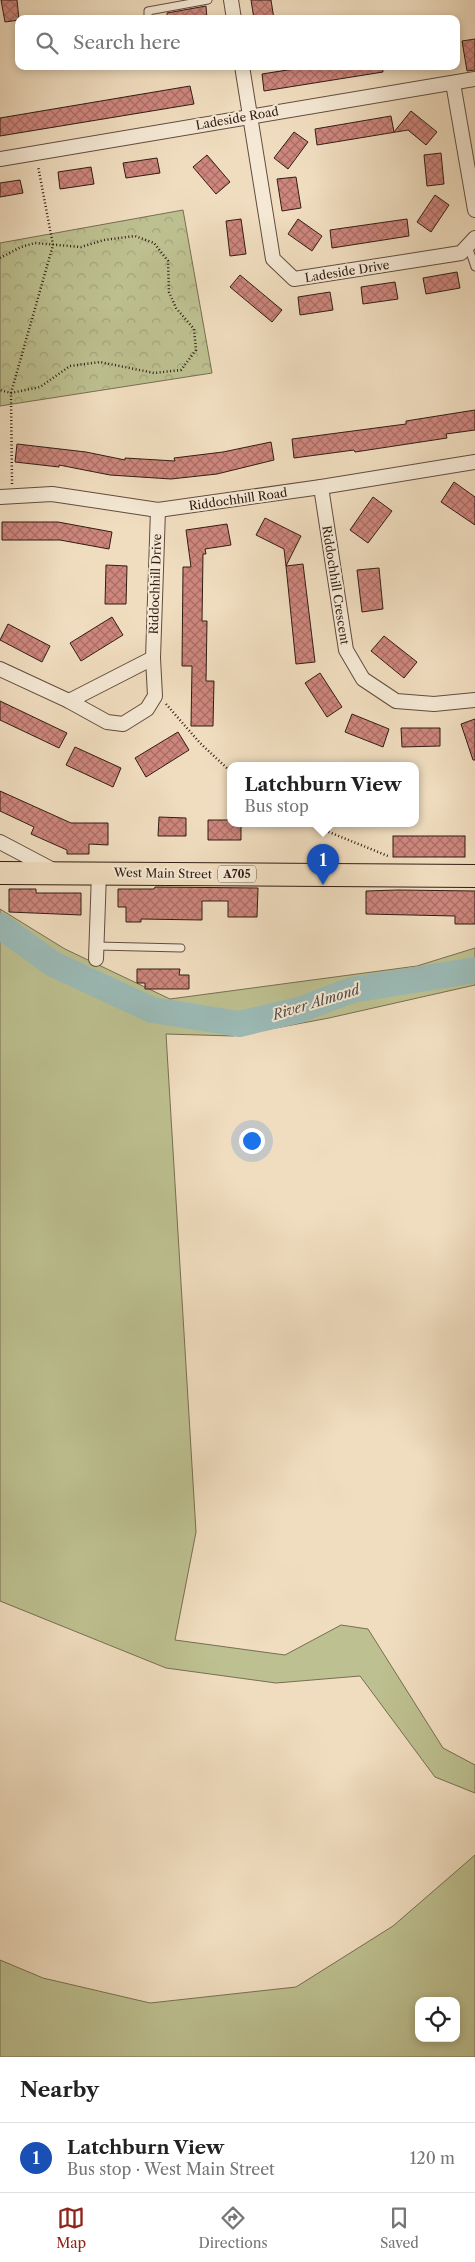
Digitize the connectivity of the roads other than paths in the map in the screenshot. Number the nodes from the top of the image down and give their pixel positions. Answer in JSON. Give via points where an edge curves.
{"nodes":[{"id":1,"x":208,"y":0,"type":"edge"},
{"id":2,"x":231,"y":0,"type":"edge"},
{"id":3,"x":148,"y":15,"type":"edge"},
{"id":4,"x":233,"y":15,"type":"edge"},
{"id":5,"x":243,"y":70,"type":"edge"},
{"id":6,"x":475,"y":79,"type":"edge"},
{"id":7,"x":453,"y":83,"type":"junction"},
{"id":8,"x":251,"y":116,"type":"junction"},
{"id":9,"x":0,"y":159,"type":"edge"},
{"id":10,"x":475,"y":210,"type":"edge"},
{"id":11,"x":471,"y":242,"type":"edge"},
{"id":12,"x":475,"y":267,"type":"edge"},
{"id":13,"x":475,"y":462,"type":"edge"},
{"id":14,"x":321,"y":487,"type":"junction"},
{"id":15,"x":6,"y":496,"type":"edge"},
{"id":16,"x":158,"y":510,"type":"junction"},
{"id":17,"x":153,"y":658,"type":"junction"},
{"id":18,"x":0,"y":669,"type":"edge"},
{"id":19,"x":475,"y":700,"type":"edge"},
{"id":20,"x":69,"y":701,"type":"junction"},
{"id":21,"x":0,"y":842,"type":"edge"},
{"id":22,"x":58,"y":872,"type":"junction"},
{"id":23,"x":0,"y":873,"type":"edge"},
{"id":24,"x":98,"y":873,"type":"junction"},
{"id":25,"x":475,"y":876,"type":"edge"},
{"id":26,"x":181,"y":948,"type":"dead end"},
{"id":27,"x":96,"y":952,"type":"joint"}],
"edges":[{"from":1,"to":3,"type":"lane","via":[[148,11]]},
{"from":2,"to":4,"type":"street"},
{"from":5,"to":8,"type":"street"},
{"from":6,"to":7,"type":"street","name":"Ladeside Road"},
{"from":7,"to":8,"type":"street","name":"Ladeside Road"},
{"from":7,"to":10,"type":"street"},
{"from":8,"to":9,"type":"street","name":"Ladeside Road"},
{"from":8,"to":11,"type":"street","name":"Ladeside Drive","via":[[274,259],[294,279],[461,253]]},
{"from":11,"to":12,"type":"lane"},
{"from":13,"to":14,"type":"street","name":"Riddochhill Road"},
{"from":14,"to":16,"type":"street","name":"Riddochhill Road"},
{"from":14,"to":19,"type":"street","name":"Riddochhill Crescent","via":[[346,650],[363,679],[396,701],[434,704]]},
{"from":15,"to":16,"type":"street","name":"Riddochhill Road","via":[[52,494]]},
{"from":16,"to":17,"type":"street","name":"Riddochhill Drive"},
{"from":17,"to":20,"type":"street"},
{"from":17,"to":20,"type":"street","name":"Riddochhill Drive","via":[[155,696],[148,709],[123,724],[107,722]]},
{"from":18,"to":20,"type":"street"},
{"from":21,"to":22,"type":"street"},
{"from":22,"to":23,"type":"main road","name":"West Main Street","number":"A705"},
{"from":22,"to":24,"type":"main road","name":"West Main Street","number":"A705"},
{"from":24,"to":25,"type":"main road","name":"West Main Street","number":"A705"},
{"from":24,"to":27,"type":"street"},
{"from":26,"to":27,"type":"lane"}]}
